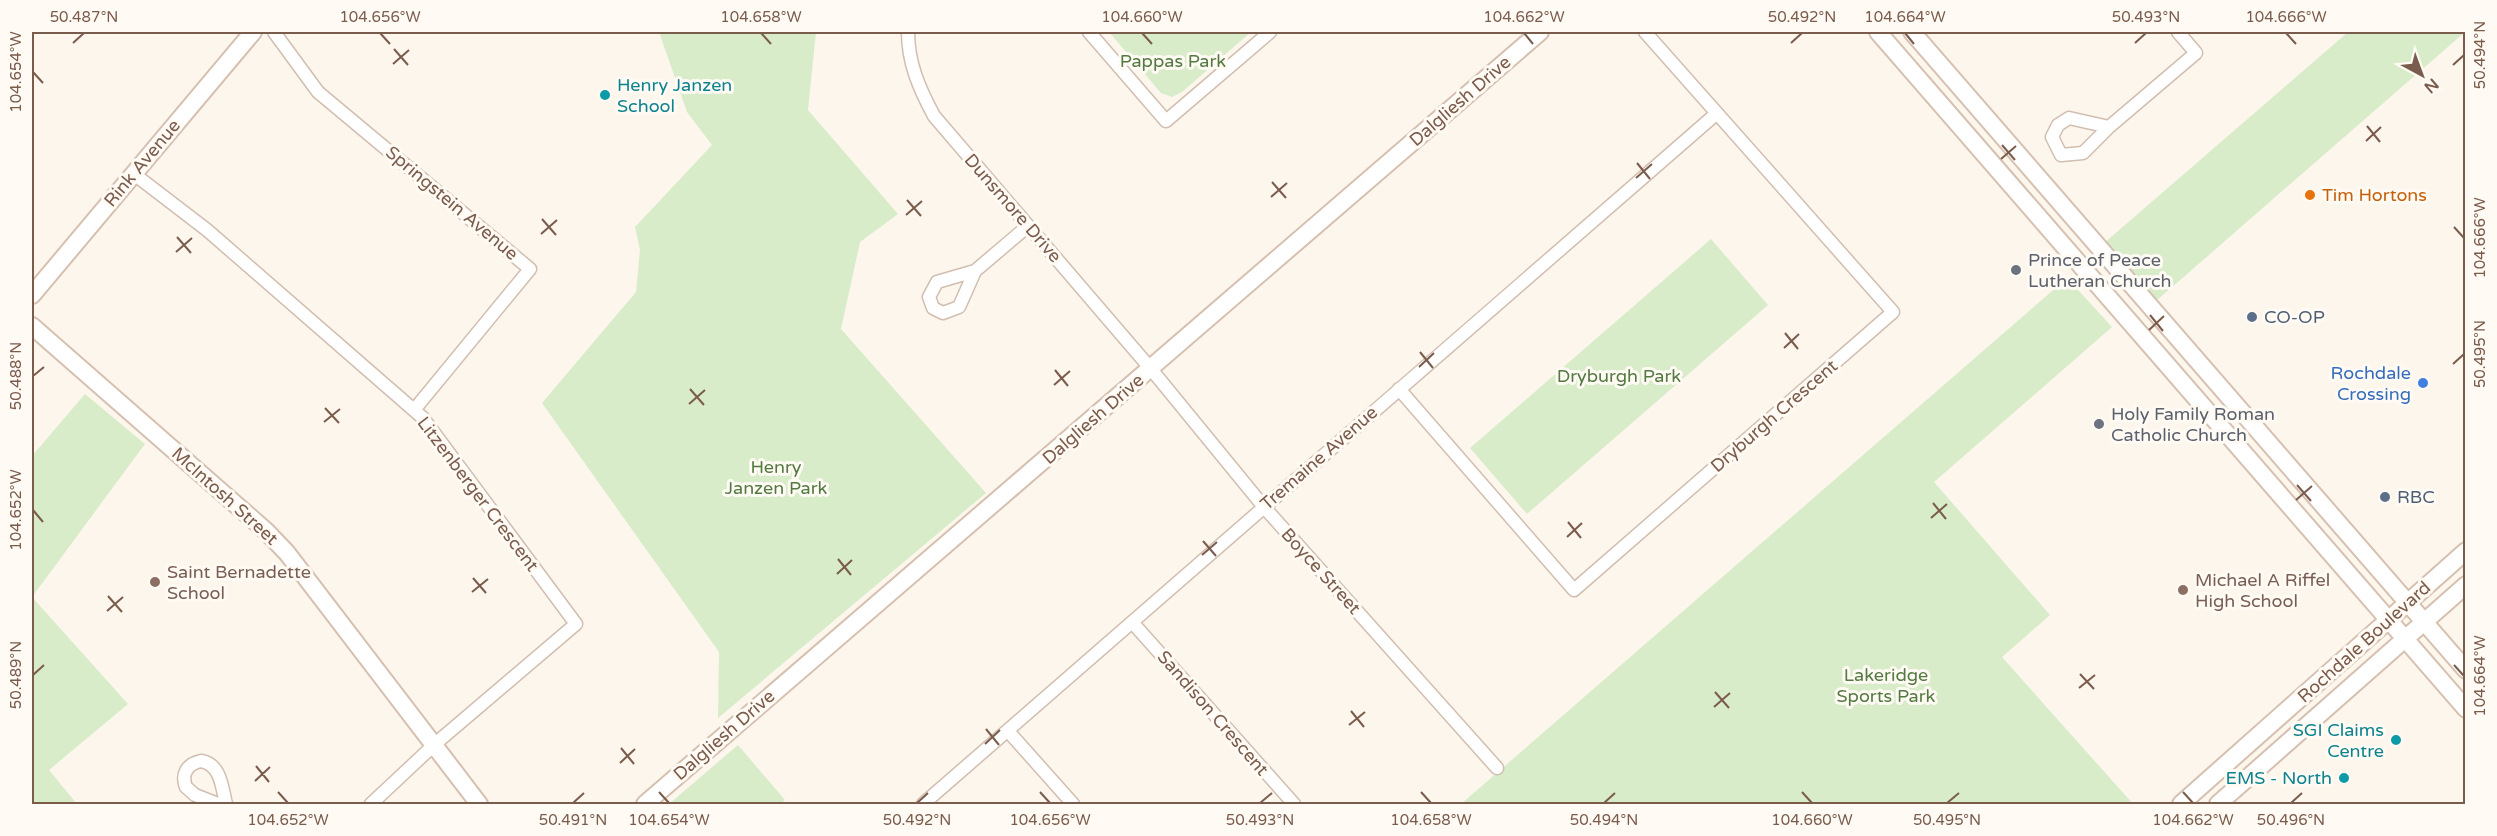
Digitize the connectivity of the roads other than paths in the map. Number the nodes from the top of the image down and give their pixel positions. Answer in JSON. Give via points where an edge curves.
{"nodes":[{"id":1,"x":253,"y":32,"type":"edge"},
{"id":2,"x":274,"y":32,"type":"edge"},
{"id":3,"x":908,"y":32,"type":"edge"},
{"id":4,"x":1089,"y":32,"type":"edge"},
{"id":5,"x":1270,"y":32,"type":"edge"},
{"id":6,"x":1540,"y":32,"type":"edge"},
{"id":7,"x":1646,"y":32,"type":"edge"},
{"id":8,"x":1878,"y":32,"type":"edge"},
{"id":9,"x":1912,"y":32,"type":"edge"},
{"id":10,"x":2178,"y":32,"type":"edge"},
{"id":11,"x":1716,"y":114,"type":"junction"},
{"id":12,"x":2109,"y":127,"type":"dead end"},
{"id":13,"x":134,"y":174,"type":"junction"},
{"id":14,"x":1028,"y":226,"type":"junction"},
{"id":15,"x":975,"y":271,"type":"dead end"},
{"id":16,"x":32,"y":295,"type":"edge"},
{"id":17,"x":32,"y":326,"type":"edge"},
{"id":18,"x":1152,"y":369,"type":"junction"},
{"id":19,"x":1399,"y":389,"type":"junction"},
{"id":20,"x":414,"y":410,"type":"junction"},
{"id":21,"x":1264,"y":507,"type":"junction"},
{"id":22,"x":2466,"y":551,"type":"edge"},
{"id":23,"x":2466,"y":585,"type":"edge"},
{"id":24,"x":2407,"y":603,"type":"junction"},
{"id":25,"x":2388,"y":620,"type":"junction"},
{"id":26,"x":2423,"y":621,"type":"junction"},
{"id":27,"x":1132,"y":622,"type":"junction"},
{"id":28,"x":2403,"y":638,"type":"junction"},
{"id":29,"x":2466,"y":670,"type":"edge"},
{"id":30,"x":2466,"y":709,"type":"edge"},
{"id":31,"x":1008,"y":731,"type":"junction"},
{"id":32,"x":435,"y":744,"type":"junction"},
{"id":33,"x":1497,"y":768,"type":"dead end"},
{"id":34,"x":218,"y":804,"type":"edge"},
{"id":35,"x":226,"y":804,"type":"edge"},
{"id":36,"x":371,"y":804,"type":"edge"},
{"id":37,"x":478,"y":804,"type":"edge"},
{"id":38,"x":645,"y":804,"type":"edge"},
{"id":39,"x":924,"y":804,"type":"edge"},
{"id":40,"x":1073,"y":804,"type":"edge"},
{"id":41,"x":1293,"y":804,"type":"edge"},
{"id":42,"x":2181,"y":804,"type":"edge"},
{"id":43,"x":2218,"y":804,"type":"edge"}],
"edges":[{"from":1,"to":13,"type":"main road","name":"Rink Avenue"},
{"from":2,"to":20,"type":"street","name":"Springstein Avenue","via":[[318,92],[530,269]]},
{"from":3,"to":14,"type":"street","name":"Dunsmore Drive","via":[[908,54],[934,116]]},
{"from":4,"to":5,"type":"street","via":[[1166,121]]},
{"from":6,"to":18,"type":"main road","name":"Dalgliesh Drive"},
{"from":7,"to":11,"type":"street","name":"Dryburgh Crescent"},
{"from":8,"to":25,"type":"main road"},
{"from":9,"to":24,"type":"main road"},
{"from":10,"to":12,"type":"street","via":[[2196,53]]},
{"from":11,"to":19,"type":"street","name":"Tremaine Avenue"},
{"from":11,"to":19,"type":"street","name":"Dryburgh Crescent","via":[[1893,312],[1574,590]]},
{"from":13,"to":16,"type":"main road","name":"Rink Avenue"},
{"from":13,"to":20,"type":"street","name":"Litzenberger Crescent","via":[[207,230]]},
{"from":14,"to":15,"type":"street"},
{"from":14,"to":18,"type":"street","name":"Dunsmore Drive"},
{"from":17,"to":32,"type":"main road","name":"McIntosh Street","via":[[266,531]]},
{"from":18,"to":21,"type":"street","name":"Boyce Street"},
{"from":18,"to":38,"type":"main road","name":"Dalgliesh Drive"},
{"from":19,"to":21,"type":"street","name":"Tremaine Avenue"},
{"from":20,"to":32,"type":"street","name":"Litzenberger Crescent","via":[[576,624]]},
{"from":21,"to":27,"type":"street","name":"Tremaine Avenue"},
{"from":21,"to":33,"type":"street","name":"Boyce Street"},
{"from":22,"to":24,"type":"main road","name":"Rochdale Boulevard"},
{"from":23,"to":26,"type":"main road","name":"Rochdale Boulevard"},
{"from":24,"to":25,"type":"main road","name":"Rochdale Boulevard"},
{"from":24,"to":26,"type":"main road"},
{"from":25,"to":28,"type":"main road"},
{"from":25,"to":42,"type":"main road","name":"Rochdale Boulevard"},
{"from":26,"to":28,"type":"main road","name":"Rochdale Boulevard"},
{"from":26,"to":29,"type":"main road"},
{"from":27,"to":31,"type":"street","name":"Tremaine Avenue"},
{"from":27,"to":41,"type":"street","name":"Sandison Crescent"},
{"from":28,"to":30,"type":"main road"},
{"from":28,"to":43,"type":"main road","name":"Rochdale Boulevard"},
{"from":31,"to":39,"type":"street","name":"Tremaine Avenue"},
{"from":31,"to":40,"type":"street"},
{"from":32,"to":36,"type":"street","name":"Litzenberger Crescent"},
{"from":32,"to":37,"type":"main road","name":"McIntosh Street"},
{"from":34,"to":35,"type":"street","via":[[186,787],[184,776],[190,765],[201,761],[212,765]]}]}
